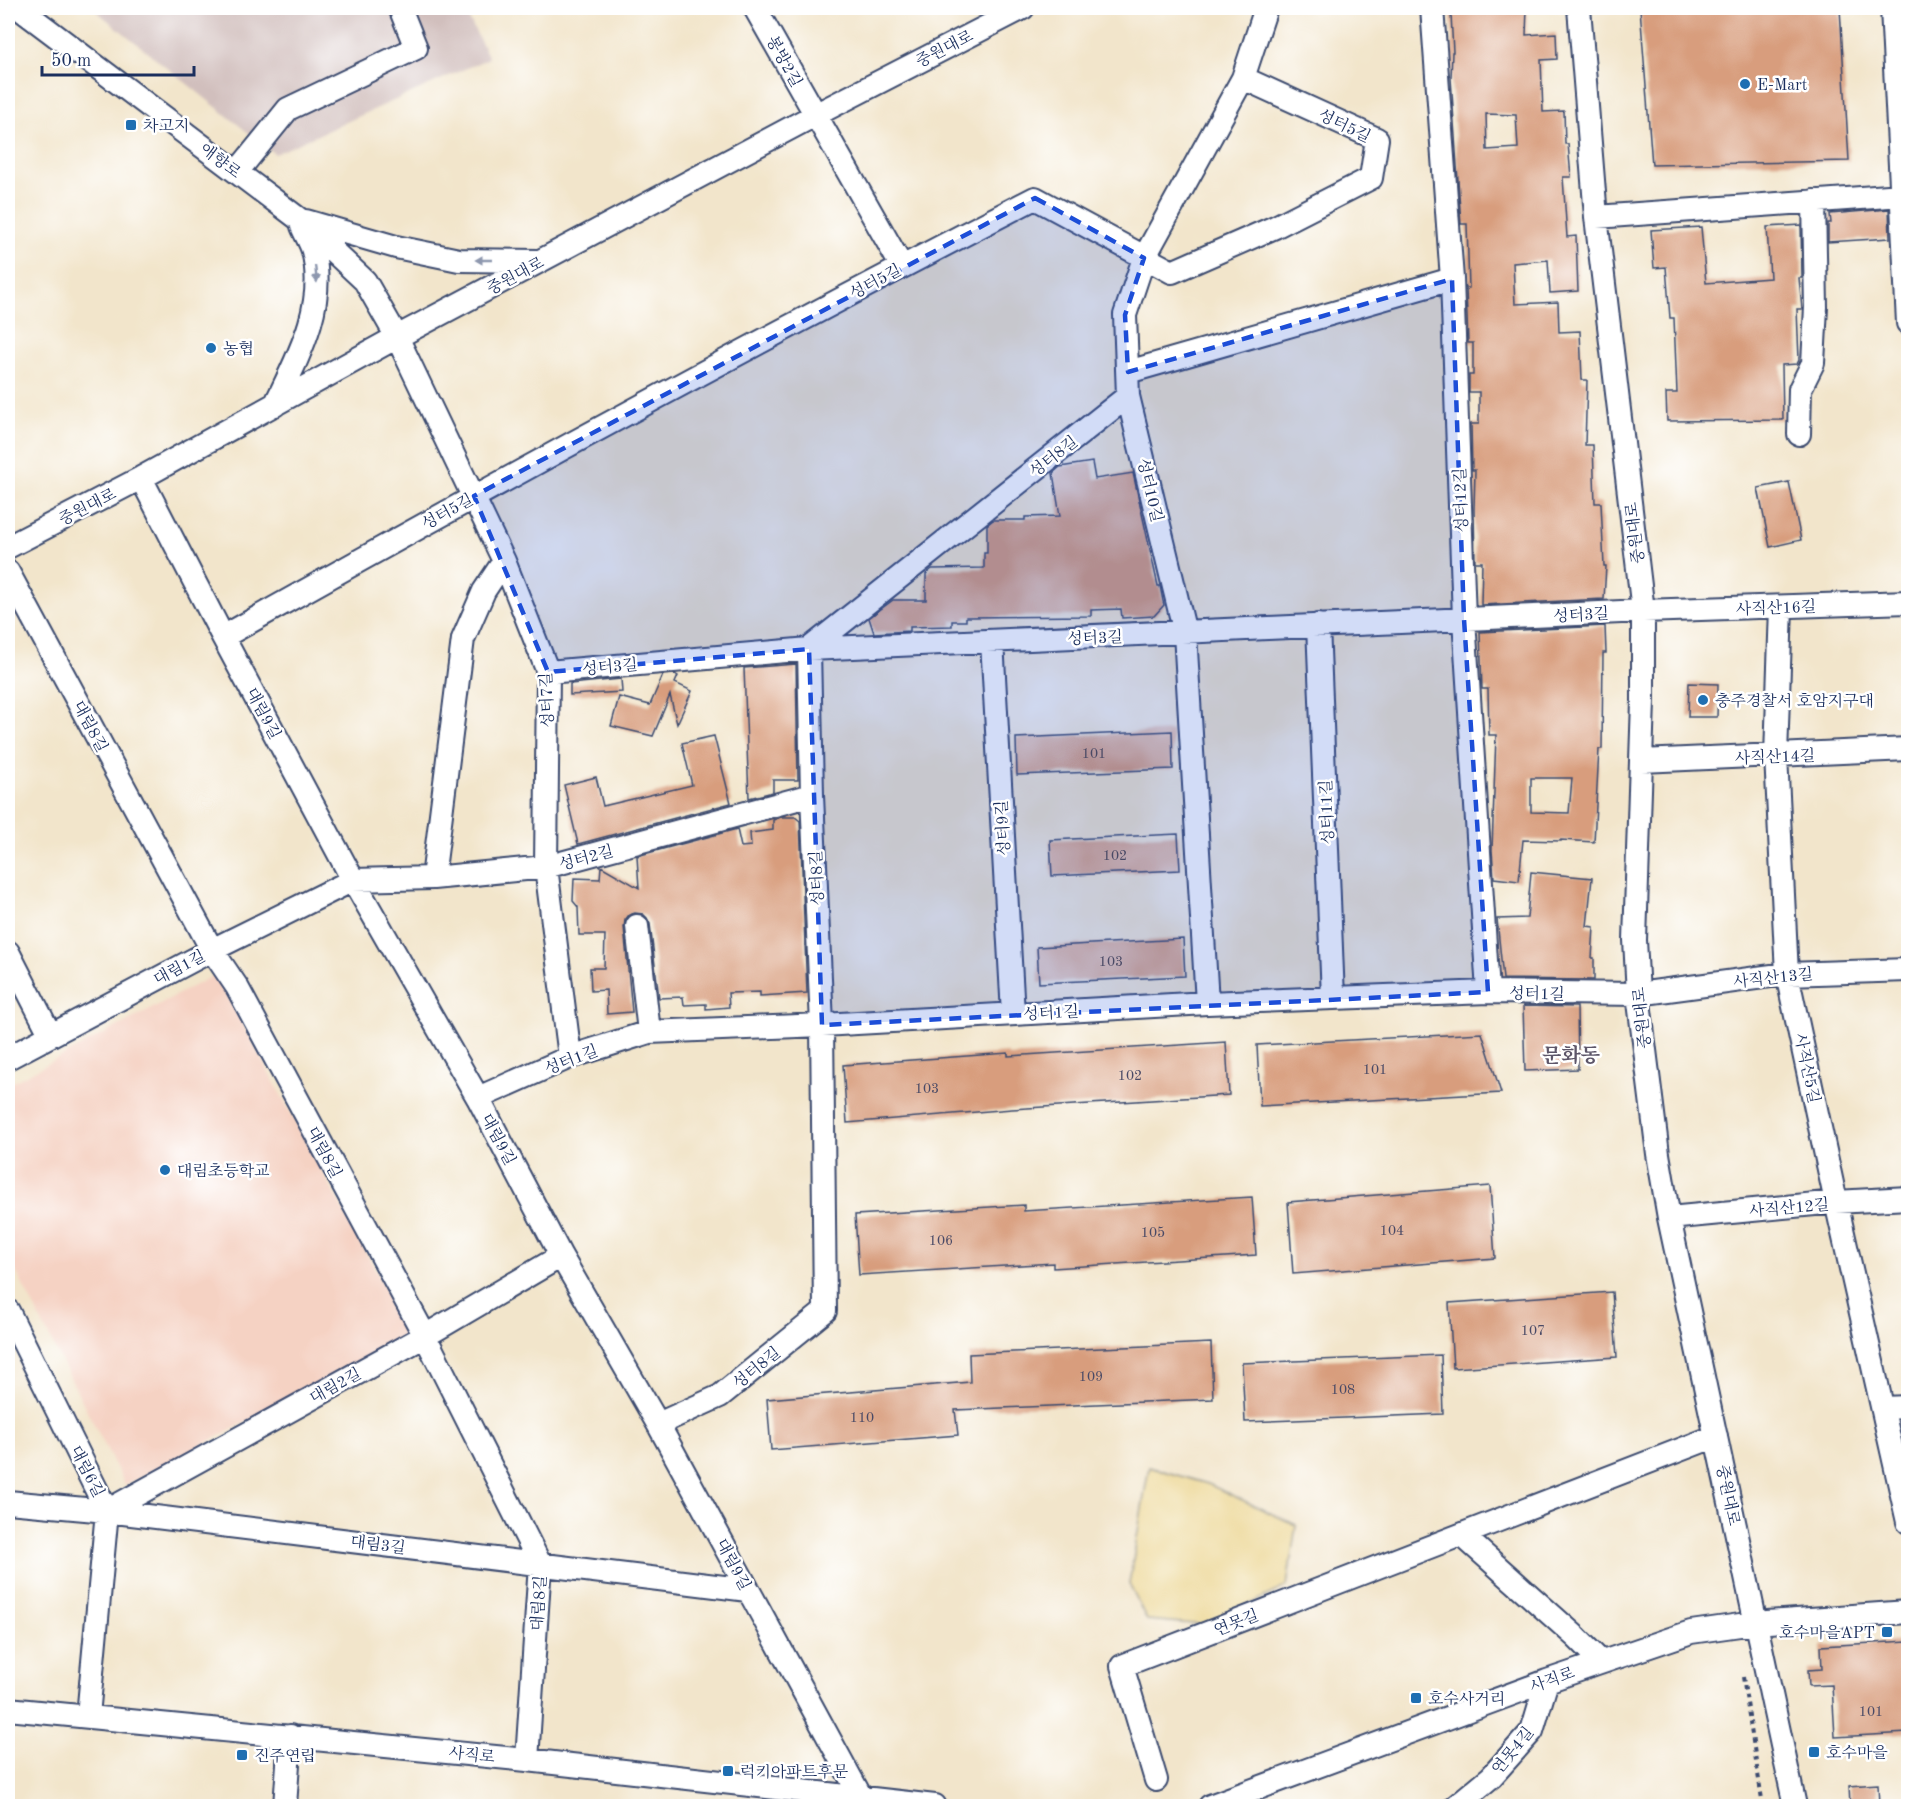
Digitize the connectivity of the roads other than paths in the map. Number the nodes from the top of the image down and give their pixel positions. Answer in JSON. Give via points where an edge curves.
{"nodes":[{"id":1,"x":400,"y":8,"type":"edge"},
{"id":2,"x":755,"y":8,"type":"edge"},
{"id":3,"x":1023,"y":8,"type":"edge"},
{"id":4,"x":1266,"y":8,"type":"edge"},
{"id":5,"x":1432,"y":8,"type":"edge"},
{"id":6,"x":1579,"y":8,"type":"edge"},
{"id":7,"x":1892,"y":8,"type":"edge"},
{"id":8,"x":22,"y":13,"type":"edge"},
{"id":9,"x":1902,"y":43,"type":"edge"},
{"id":10,"x":1243,"y":78,"type":"junction"},
{"id":11,"x":815,"y":115,"type":"junction"},
{"id":12,"x":237,"y":172,"type":"junction"},
{"id":13,"x":1902,"y":195,"type":"junction"},
{"id":14,"x":1814,"y":201,"type":"junction"},
{"id":15,"x":1596,"y":217,"type":"junction"},
{"id":16,"x":298,"y":219,"type":"junction"},
{"id":17,"x":1144,"y":258,"type":"junction"},
{"id":18,"x":542,"y":261,"type":"junction"},
{"id":19,"x":902,"y":267,"type":"junction"},
{"id":20,"x":1452,"y":279,"type":"junction"},
{"id":21,"x":1908,"y":322,"type":"edge"},
{"id":22,"x":397,"y":338,"type":"junction"},
{"id":23,"x":1128,"y":372,"type":"junction"},
{"id":24,"x":1128,"y":396,"type":"junction"},
{"id":25,"x":275,"y":405,"type":"junction"},
{"id":26,"x":1799,"y":434,"type":"dead end"},
{"id":27,"x":141,"y":478,"type":"junction"},
{"id":28,"x":474,"y":496,"type":"junction"},
{"id":29,"x":8,"y":547,"type":"edge"},
{"id":30,"x":504,"y":561,"type":"junction"},
{"id":31,"x":8,"y":572,"type":"edge"},
{"id":32,"x":1908,"y":602,"type":"edge"},
{"id":33,"x":1781,"y":607,"type":"junction"},
{"id":34,"x":1643,"y":611,"type":"junction"},
{"id":35,"x":1464,"y":619,"type":"junction"},
{"id":36,"x":1318,"y":625,"type":"junction"},
{"id":37,"x":1185,"y":633,"type":"junction"},
{"id":38,"x":223,"y":637,"type":"junction"},
{"id":39,"x":992,"y":641,"type":"junction"},
{"id":40,"x":809,"y":649,"type":"junction"},
{"id":41,"x":548,"y":672,"type":"junction"},
{"id":42,"x":1908,"y":749,"type":"edge"},
{"id":43,"x":1776,"y":756,"type":"junction"},
{"id":44,"x":1641,"y":761,"type":"junction"},
{"id":45,"x":812,"y":795,"type":"junction"},
{"id":46,"x":546,"y":867,"type":"junction"},
{"id":47,"x":434,"y":878,"type":"junction"},
{"id":48,"x":353,"y":880,"type":"junction"},
{"id":49,"x":637,"y":926,"type":"dead end"},
{"id":50,"x":212,"y":950,"type":"junction"},
{"id":51,"x":8,"y":952,"type":"edge"},
{"id":52,"x":1908,"y":970,"type":"edge"},
{"id":53,"x":1787,"y":974,"type":"junction"},
{"id":54,"x":1488,"y":992,"type":"junction"},
{"id":55,"x":1638,"y":994,"type":"junction"},
{"id":56,"x":1333,"y":998,"type":"junction"},
{"id":57,"x":1207,"y":1004,"type":"junction"},
{"id":58,"x":1013,"y":1014,"type":"junction"},
{"id":59,"x":822,"y":1025,"type":"junction"},
{"id":60,"x":649,"y":1032,"type":"junction"},
{"id":61,"x":50,"y":1034,"type":"junction"},
{"id":62,"x":570,"y":1057,"type":"junction"},
{"id":63,"x":8,"y":1058,"type":"edge"},
{"id":64,"x":478,"y":1098,"type":"junction"},
{"id":65,"x":1908,"y":1198,"type":"edge"},
{"id":66,"x":1836,"y":1202,"type":"junction"},
{"id":67,"x":1669,"y":1218,"type":"junction"},
{"id":68,"x":561,"y":1256,"type":"junction"},
{"id":69,"x":8,"y":1311,"type":"edge"},
{"id":70,"x":424,"y":1336,"type":"junction"},
{"id":71,"x":1908,"y":1407,"type":"edge"},
{"id":72,"x":1883,"y":1408,"type":"junction"},
{"id":73,"x":658,"y":1424,"type":"junction"},
{"id":74,"x":1716,"y":1436,"type":"junction"},
{"id":75,"x":8,"y":1502,"type":"edge"},
{"id":76,"x":107,"y":1511,"type":"junction"},
{"id":77,"x":1908,"y":1522,"type":"edge"},
{"id":78,"x":1462,"y":1534,"type":"junction"},
{"id":79,"x":540,"y":1564,"type":"junction"},
{"id":80,"x":748,"y":1590,"type":"junction"},
{"id":81,"x":1908,"y":1612,"type":"edge"},
{"id":82,"x":1754,"y":1623,"type":"junction"},
{"id":83,"x":1601,"y":1662,"type":"junction"},
{"id":84,"x":1547,"y":1681,"type":"junction"},
{"id":85,"x":8,"y":1709,"type":"edge"},
{"id":86,"x":88,"y":1716,"type":"junction"},
{"id":87,"x":290,"y":1736,"type":"junction"},
{"id":88,"x":526,"y":1760,"type":"junction"},
{"id":89,"x":1156,"y":1780,"type":"dead end"},
{"id":90,"x":777,"y":1797,"type":"edge"},
{"id":91,"x":861,"y":1797,"type":"junction"},
{"id":92,"x":285,"y":1806,"type":"edge"},
{"id":93,"x":935,"y":1806,"type":"edge"},
{"id":94,"x":1210,"y":1806,"type":"edge"},
{"id":95,"x":1456,"y":1806,"type":"edge"},
{"id":96,"x":1795,"y":1806,"type":"edge"}],
"edges":[{"from":1,"to":12,"type":"street","via":[[416,48],[288,109]]},
{"from":2,"to":11,"type":"street","name":"봉방2길"},
{"from":3,"to":11,"type":"street","name":"중원대로"},
{"from":4,"to":10,"type":"street","name":"성터10길"},
{"from":5,"to":20,"type":"street","name":"성터12길"},
{"from":6,"to":15,"type":"street","name":"중원대로"},
{"from":7,"to":9,"type":"street"},
{"from":8,"to":12,"type":"street","name":"애향로"},
{"from":9,"to":13,"type":"street"},
{"from":10,"to":17,"type":"street","name":"성터10길"},
{"from":10,"to":17,"type":"street","name":"성터5길","via":[[1377,139],[1371,178],[1275,227],[1172,272]]},
{"from":11,"to":18,"type":"street","name":"중원대로"},
{"from":11,"to":19,"type":"street","name":"봉방2길"},
{"from":12,"to":16,"type":"street","name":"애향로"},
{"from":13,"to":14,"type":"street"},
{"from":13,"to":21,"type":"street"},
{"from":14,"to":15,"type":"street"},
{"from":14,"to":26,"type":"street","via":[[1813,363],[1800,389]]},
{"from":15,"to":34,"type":"street","name":"중원대로"},
{"from":18,"to":16,"type":"street","one_way":true,"via":[[459,260]]},
{"from":16,"to":22,"type":"street","name":"애향로","via":[[365,281]]},
{"from":16,"to":25,"type":"street","one_way":true,"via":[[313,251],[317,286],[310,326]]},
{"from":17,"to":19,"type":"street","name":"성터5길","via":[[1035,198]]},
{"from":17,"to":23,"type":"street","name":"성터10길","via":[[1125,315]]},
{"from":18,"to":22,"type":"street","name":"중원대로"},
{"from":19,"to":28,"type":"street","name":"성터5길"},
{"from":20,"to":23,"type":"street"},
{"from":20,"to":35,"type":"street","name":"성터12길"},
{"from":22,"to":25,"type":"street","name":"중원대로"},
{"from":22,"to":28,"type":"street","name":"성터7길"},
{"from":23,"to":24,"type":"street","name":"성터10길"},
{"from":24,"to":37,"type":"street","name":"성터10길"},
{"from":24,"to":40,"type":"street","name":"성터8길"},
{"from":25,"to":27,"type":"street","name":"중원대로"},
{"from":27,"to":29,"type":"street","name":"중원대로"},
{"from":27,"to":38,"type":"street","name":"대림9길"},
{"from":28,"to":30,"type":"street","name":"성터7길"},
{"from":28,"to":38,"type":"street","name":"성터5길"},
{"from":30,"to":41,"type":"street","name":"성터7길"},
{"from":30,"to":47,"type":"street","via":[[484,591],[462,639]]},
{"from":31,"to":50,"type":"street","name":"대림8길"},
{"from":32,"to":33,"type":"street","name":"사직산16길"},
{"from":33,"to":34,"type":"street","name":"사직산16길"},
{"from":33,"to":43,"type":"street","name":"사직산5길"},
{"from":34,"to":35,"type":"street","name":"성터3길"},
{"from":34,"to":44,"type":"street","name":"중원대로"},
{"from":35,"to":36,"type":"street","name":"성터3길"},
{"from":35,"to":54,"type":"street","name":"성터12길"},
{"from":36,"to":37,"type":"street","name":"성터3길"},
{"from":36,"to":56,"type":"street","name":"성터11길"},
{"from":37,"to":39,"type":"street","name":"성터3길"},
{"from":37,"to":57,"type":"street","name":"성터10길"},
{"from":38,"to":48,"type":"street","name":"대림9길"},
{"from":39,"to":40,"type":"street","name":"성터3길"},
{"from":39,"to":58,"type":"street","name":"성터9길"},
{"from":40,"to":41,"type":"street","name":"성터3길"},
{"from":40,"to":45,"type":"street","name":"성터8길"},
{"from":41,"to":46,"type":"street","name":"성터7길"},
{"from":42,"to":43,"type":"street","name":"사직산14길"},
{"from":43,"to":44,"type":"street","name":"사직산14길"},
{"from":43,"to":53,"type":"street","name":"사직산5길"},
{"from":44,"to":55,"type":"street","name":"중원대로","via":[[1635,940]]},
{"from":45,"to":46,"type":"street","name":"성터2길"},
{"from":45,"to":59,"type":"street","name":"성터8길"},
{"from":46,"to":47,"type":"street","name":"성터2길"},
{"from":46,"to":62,"type":"street","name":"성터7길"},
{"from":47,"to":48,"type":"street","name":"성터2길"},
{"from":48,"to":50,"type":"street","name":"대림1길"},
{"from":48,"to":64,"type":"street","name":"대림9길"},
{"from":49,"to":60,"type":"street"},
{"from":50,"to":61,"type":"street","name":"대림1길"},
{"from":50,"to":70,"type":"street","name":"대림8길","via":[[237,987]]},
{"from":51,"to":61,"type":"street"},
{"from":52,"to":53,"type":"street","name":"사직산13길"},
{"from":53,"to":55,"type":"street","name":"사직산13길"},
{"from":53,"to":66,"type":"street","name":"사직산5길"},
{"from":54,"to":55,"type":"street","name":"성터1길"},
{"from":54,"to":56,"type":"street","name":"성터1길"},
{"from":55,"to":67,"type":"street","name":"중원대로"},
{"from":56,"to":57,"type":"street","name":"성터1길"},
{"from":57,"to":58,"type":"street","name":"성터1길"},
{"from":58,"to":59,"type":"street","name":"성터1길"},
{"from":59,"to":60,"type":"street","name":"성터1길"},
{"from":59,"to":73,"type":"street","name":"성터8길","via":[[825,1311],[720,1396]]},
{"from":60,"to":62,"type":"street","name":"성터1길"},
{"from":61,"to":63,"type":"street","name":"대림1길"},
{"from":62,"to":64,"type":"street","name":"성터1길"},
{"from":64,"to":68,"type":"street","name":"대림9길"},
{"from":65,"to":66,"type":"street","name":"사직산12길"},
{"from":66,"to":67,"type":"street","name":"사직산12길"},
{"from":66,"to":72,"type":"street","name":"사직산5길"},
{"from":67,"to":74,"type":"street","name":"중원대로"},
{"from":68,"to":70,"type":"street","name":"대림2길"},
{"from":68,"to":73,"type":"street","name":"대림9길"},
{"from":69,"to":76,"type":"street","name":"대림6길"},
{"from":70,"to":76,"type":"street","name":"대림2길"},
{"from":70,"to":79,"type":"street","name":"대림8길"},
{"from":71,"to":72,"type":"street"},
{"from":72,"to":77,"type":"street","name":"사직산5길"},
{"from":73,"to":80,"type":"street","name":"대림9길"},
{"from":74,"to":78,"type":"street","name":"연못길"},
{"from":74,"to":82,"type":"street","name":"중원대로"},
{"from":75,"to":76,"type":"street","name":"대림3길"},
{"from":76,"to":79,"type":"street","name":"대림3길"},
{"from":76,"to":86,"type":"street","name":"대림6길"},
{"from":78,"to":83,"type":"street"},
{"from":78,"to":89,"type":"street","name":"연못길","via":[[1122,1666]]},
{"from":79,"to":80,"type":"street","name":"대림3길"},
{"from":79,"to":88,"type":"street","name":"대림8길"},
{"from":80,"to":91,"type":"street","name":"대림9길"},
{"from":81,"to":82,"type":"street","name":"사직로"},
{"from":82,"to":83,"type":"street","name":"사직로","via":[[1691,1632]]},
{"from":82,"to":96,"type":"street","name":"중원대로"},
{"from":83,"to":84,"type":"street","name":"사직로"},
{"from":84,"to":94,"type":"street","name":"사직로"},
{"from":84,"to":95,"type":"street","name":"연못4길","via":[[1532,1731],[1491,1778]]},
{"from":85,"to":86,"type":"street","name":"사직로"},
{"from":86,"to":87,"type":"street","name":"사직로"},
{"from":87,"to":88,"type":"street","name":"사직로"},
{"from":87,"to":92,"type":"street"},
{"from":88,"to":90,"type":"street","name":"사직로"},
{"from":90,"to":91,"type":"street","name":"사직로"},
{"from":91,"to":93,"type":"street","name":"사직로"}]}
